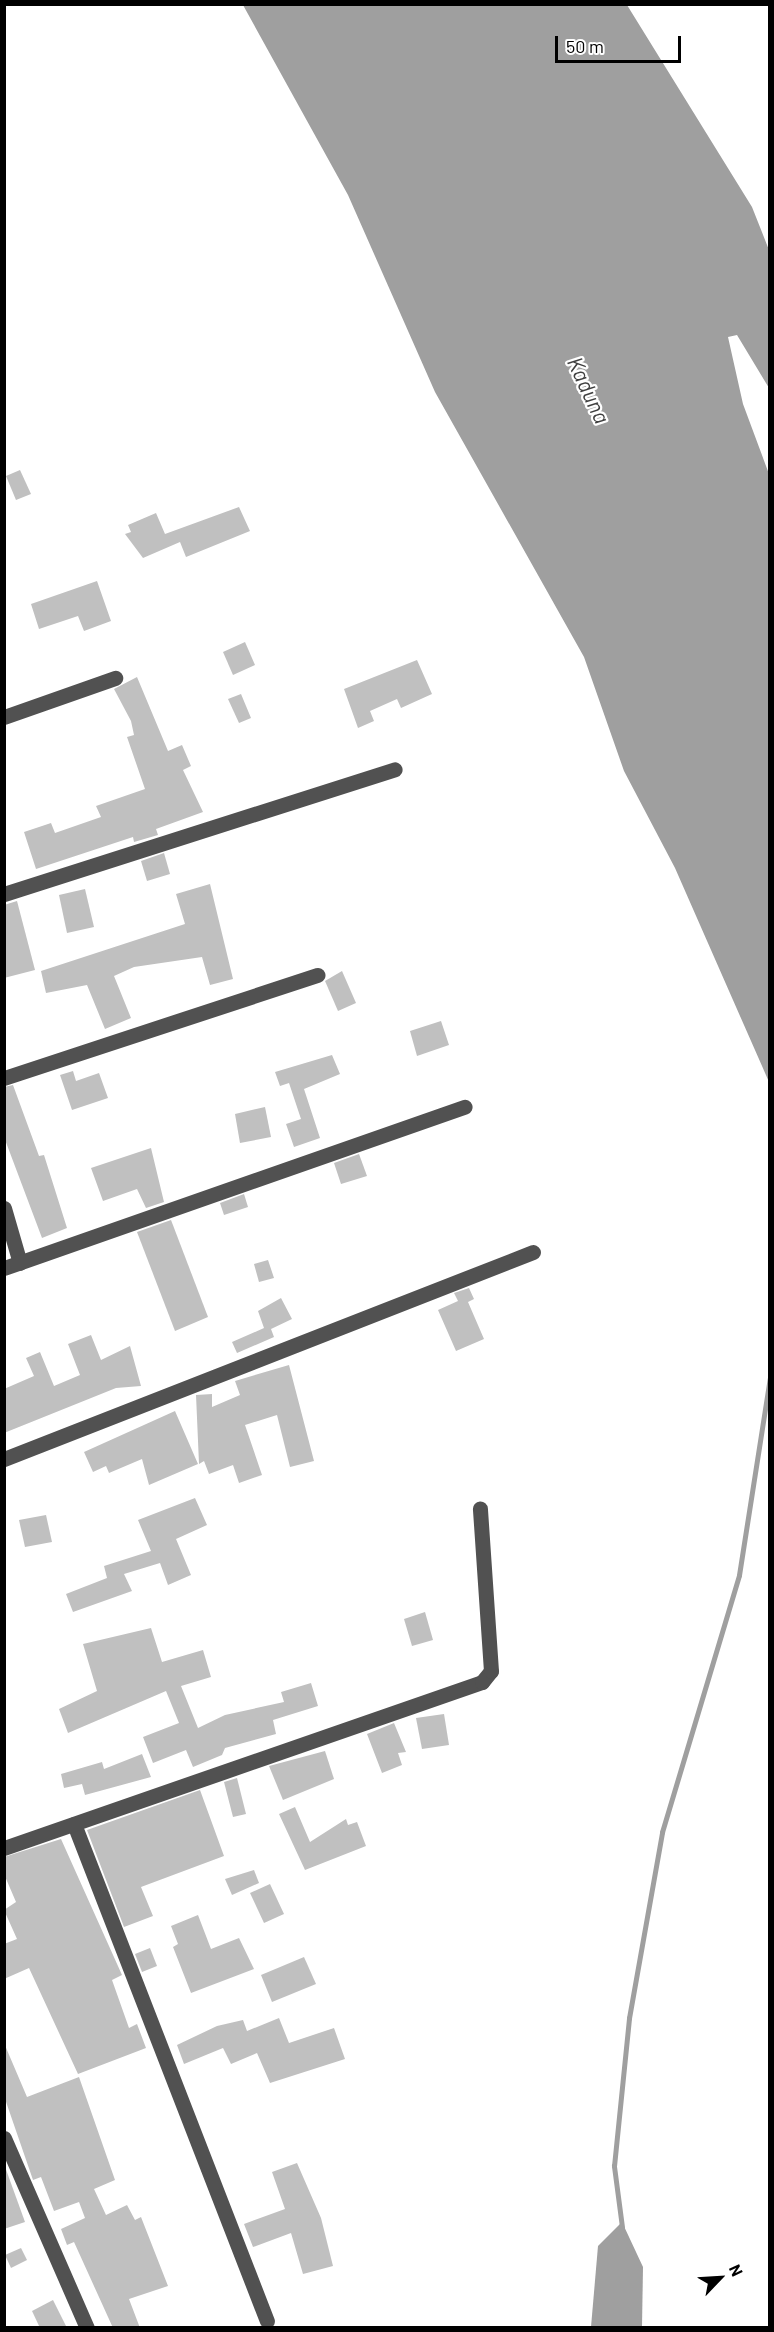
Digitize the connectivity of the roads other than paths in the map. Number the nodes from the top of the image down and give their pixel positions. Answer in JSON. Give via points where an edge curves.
{"nodes":[{"id":1,"x":115,"y":678,"type":"dead end"},
{"id":2,"x":4,"y":717,"type":"edge"},
{"id":3,"x":395,"y":769,"type":"dead end"},
{"id":4,"x":4,"y":894,"type":"edge"},
{"id":5,"x":317,"y":975,"type":"dead end"},
{"id":6,"x":4,"y":1078,"type":"edge"},
{"id":7,"x":465,"y":1107,"type":"dead end"},
{"id":8,"x":4,"y":1208,"type":"edge"},
{"id":9,"x":533,"y":1252,"type":"dead end"},
{"id":10,"x":20,"y":1263,"type":"junction"},
{"id":11,"x":4,"y":1268,"type":"edge"},
{"id":12,"x":4,"y":1459,"type":"edge"},
{"id":13,"x":480,"y":1508,"type":"dead end"},
{"id":14,"x":74,"y":1824,"type":"junction"},
{"id":15,"x":4,"y":1848,"type":"edge"},
{"id":16,"x":4,"y":2138,"type":"edge"},
{"id":17,"x":267,"y":2321,"type":"dead end"},
{"id":18,"x":87,"y":2328,"type":"edge"}],
"edges":[{"from":1,"to":2,"type":"street"},
{"from":3,"to":4,"type":"street"},
{"from":5,"to":6,"type":"street"},
{"from":7,"to":10,"type":"street"},
{"from":8,"to":10,"type":"street"},
{"from":9,"to":12,"type":"street"},
{"from":10,"to":11,"type":"street"},
{"from":13,"to":14,"type":"street","via":[[491,1671],[482,1682]]},
{"from":14,"to":15,"type":"street"},
{"from":14,"to":17,"type":"street"},
{"from":16,"to":18,"type":"street"}]}
